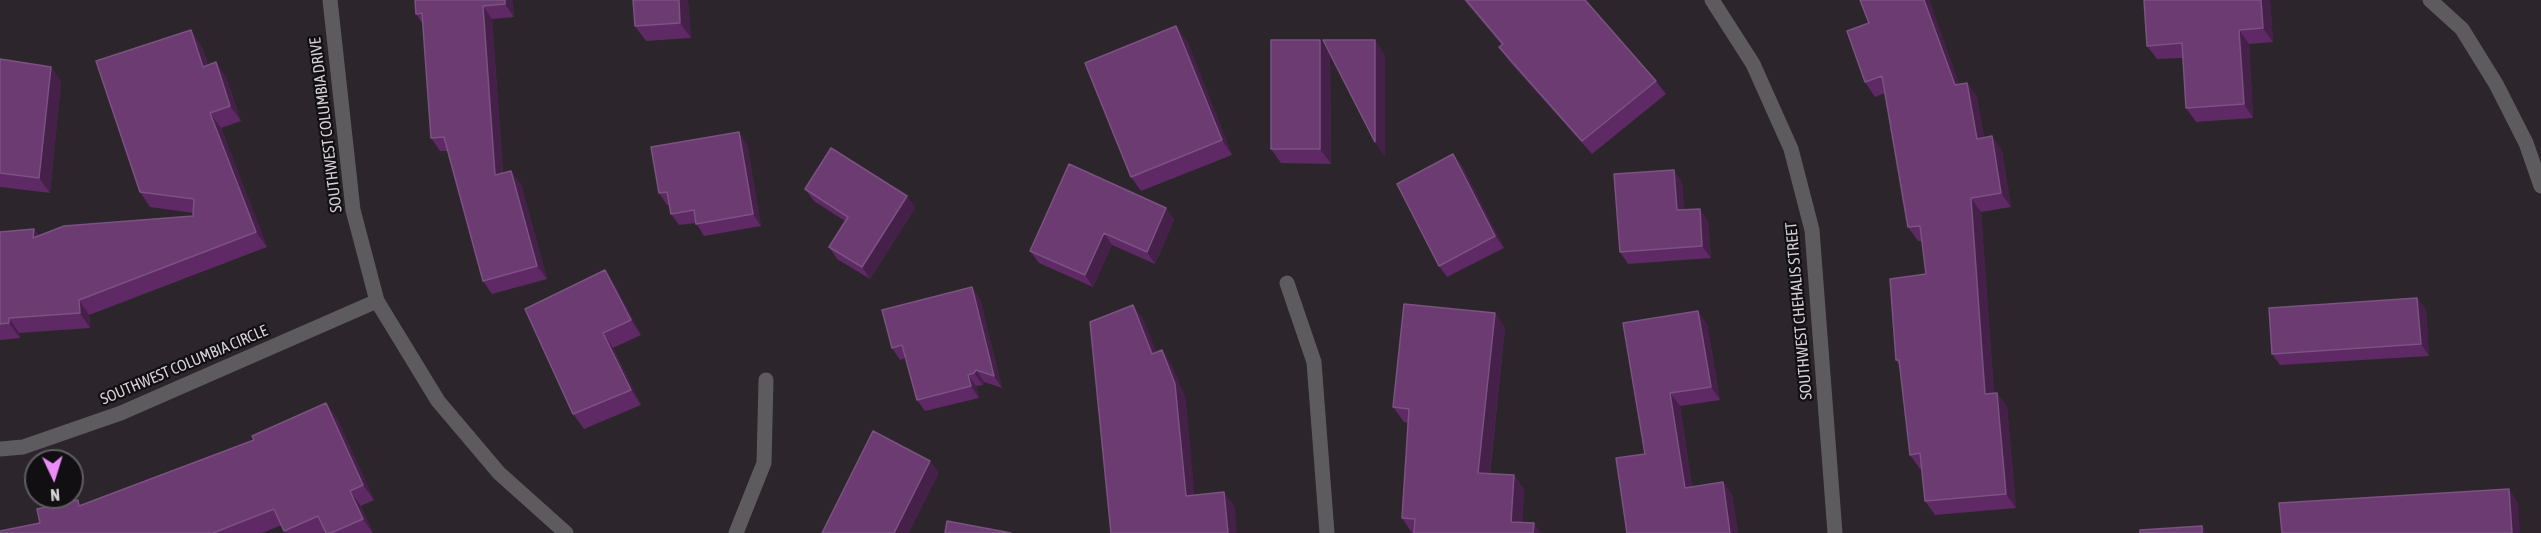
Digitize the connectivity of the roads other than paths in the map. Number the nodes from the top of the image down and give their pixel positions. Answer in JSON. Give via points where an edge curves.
{"nodes":[{"id":1,"x":330,"y":0,"type":"edge"},
{"id":2,"x":1712,"y":0,"type":"edge"},
{"id":3,"x":2430,"y":0,"type":"edge"},
{"id":4,"x":2541,"y":186,"type":"edge"},
{"id":5,"x":1287,"y":283,"type":"dead end"},
{"id":6,"x":377,"y":301,"type":"junction"},
{"id":7,"x":766,"y":380,"type":"dead end"},
{"id":8,"x":0,"y":449,"type":"edge"},
{"id":9,"x":566,"y":533,"type":"edge"},
{"id":10,"x":736,"y":533,"type":"edge"},
{"id":11,"x":1327,"y":533,"type":"edge"},
{"id":12,"x":1835,"y":533,"type":"edge"}],
"edges":[{"from":1,"to":6,"type":"street","name":"SOUTHWEST COLUMBIA DRIVE","via":[[353,210]]},
{"from":2,"to":12,"type":"street","name":"SOUTHWEST CHEHALIS STREET","via":[[1753,64],[1786,139],[1812,230]]},
{"from":3,"to":4,"type":"street","via":[[2462,29],[2496,84],[2526,143]]},
{"from":5,"to":11,"type":"street","via":[[1314,362]]},
{"from":6,"to":8,"type":"street","name":"SOUTHWEST COLUMBIA CIRCLE","via":[[121,413],[23,447]]},
{"from":6,"to":9,"type":"street","name":"SOUTHWEST COLUMBIA DRIVE","via":[[438,401],[499,473]]},
{"from":7,"to":10,"type":"street","via":[[764,463]]}]}
